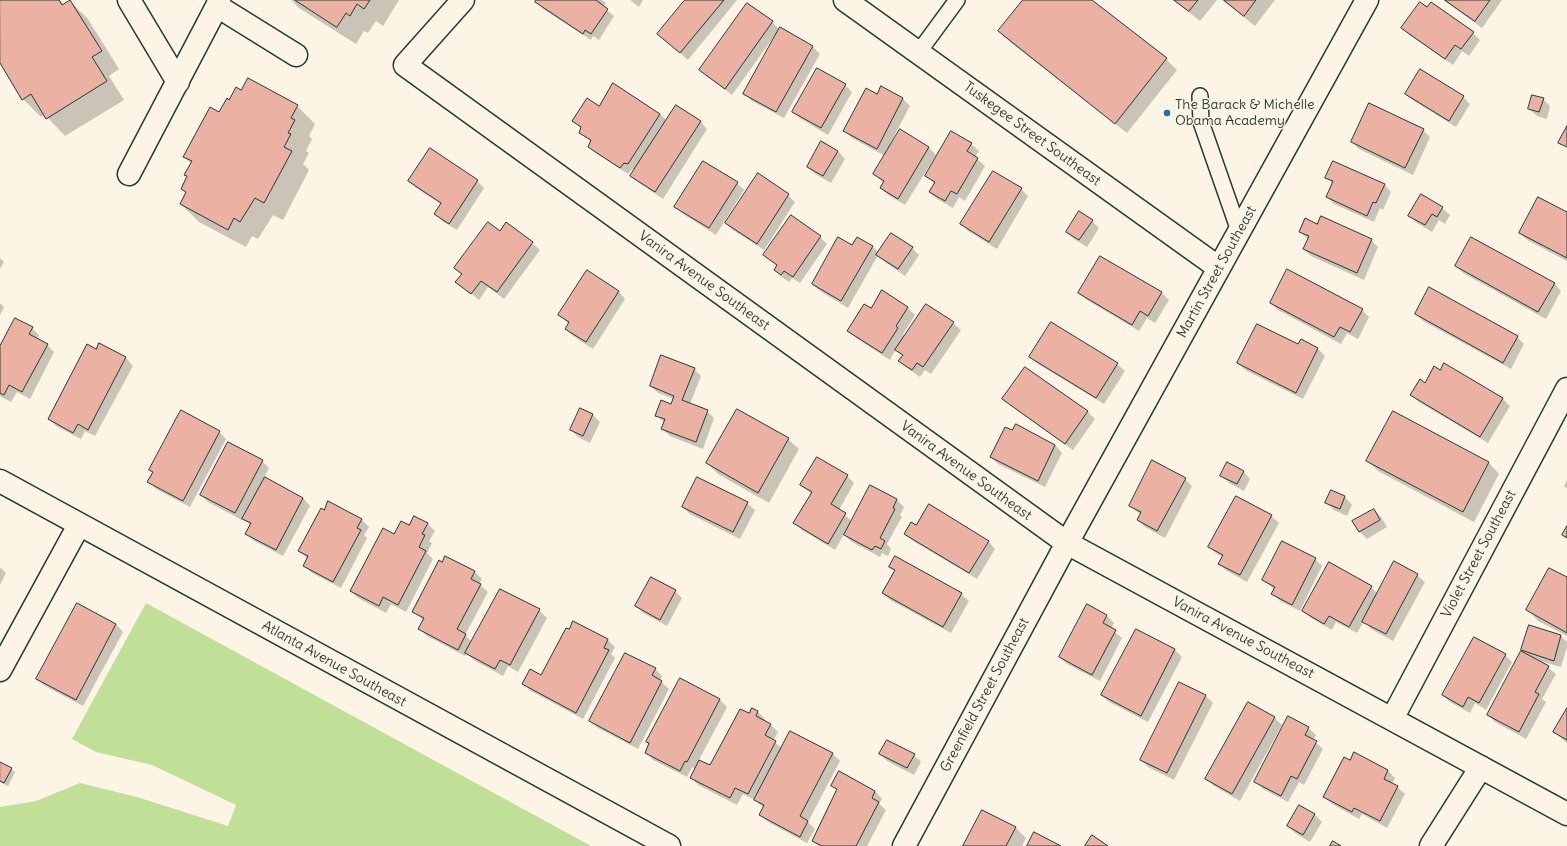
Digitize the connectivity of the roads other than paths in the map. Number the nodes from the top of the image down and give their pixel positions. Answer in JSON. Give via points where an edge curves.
{"nodes":[{"id":1,"x":129,"y":0,"type":"edge"},
{"id":2,"x":463,"y":0,"type":"edge"},
{"id":3,"x":845,"y":0,"type":"edge"},
{"id":4,"x":957,"y":0,"type":"edge"},
{"id":5,"x":1367,"y":0,"type":"edge"},
{"id":6,"x":218,"y":3,"type":"edge"},
{"id":7,"x":918,"y":53,"type":"junction"},
{"id":8,"x":296,"y":55,"type":"dead end"},
{"id":9,"x":178,"y":82,"type":"junction"},
{"id":10,"x":1200,"y":96,"type":"dead end"},
{"id":11,"x":129,"y":174,"type":"dead end"},
{"id":12,"x":1239,"y":231,"type":"junction"},
{"id":13,"x":1218,"y":268,"type":"junction"},
{"id":14,"x":1567,"y":389,"type":"edge"},
{"id":15,"x":0,"y":481,"type":"edge"},
{"id":16,"x":79,"y":525,"type":"junction"},
{"id":17,"x":1067,"y":543,"type":"junction"},
{"id":18,"x":0,"y":670,"type":"edge"},
{"id":19,"x":1392,"y":719,"type":"junction"},
{"id":20,"x":1481,"y":767,"type":"junction"},
{"id":21,"x":1567,"y":814,"type":"edge"},
{"id":22,"x":669,"y":846,"type":"edge"},
{"id":23,"x":904,"y":846,"type":"edge"},
{"id":24,"x":1431,"y":846,"type":"edge"}],
"edges":[{"from":1,"to":9,"type":"street"},
{"from":2,"to":17,"type":"street","name":"Vanira Avenue Southeast","via":[[405,65]]},
{"from":3,"to":7,"type":"street","name":"Tuskegee Street Southeast"},
{"from":4,"to":7,"type":"lane"},
{"from":5,"to":12,"type":"street","name":"Martin Street Southeast"},
{"from":6,"to":8,"type":"street"},
{"from":6,"to":9,"type":"street"},
{"from":7,"to":13,"type":"street","name":"Tuskegee Street Southeast"},
{"from":9,"to":11,"type":"street"},
{"from":10,"to":12,"type":"lane","via":[[1201,122]]},
{"from":12,"to":13,"type":"street","name":"Martin Street Southeast"},
{"from":13,"to":17,"type":"street","name":"Martin Street Southeast"},
{"from":14,"to":19,"type":"street","name":"Violet Street Southeast"},
{"from":15,"to":16,"type":"street","name":"Atlanta Avenue Southeast"},
{"from":16,"to":18,"type":"street"},
{"from":16,"to":22,"type":"street","name":"Atlanta Avenue Southeast"},
{"from":17,"to":19,"type":"street","name":"Vanira Avenue Southeast"},
{"from":17,"to":23,"type":"street","name":"Greenfield Street Southeast"},
{"from":19,"to":20,"type":"street","name":"Vanira Avenue Southeast"},
{"from":20,"to":21,"type":"street","name":"Vanira Avenue Southeast"},
{"from":20,"to":24,"type":"street"}]}
